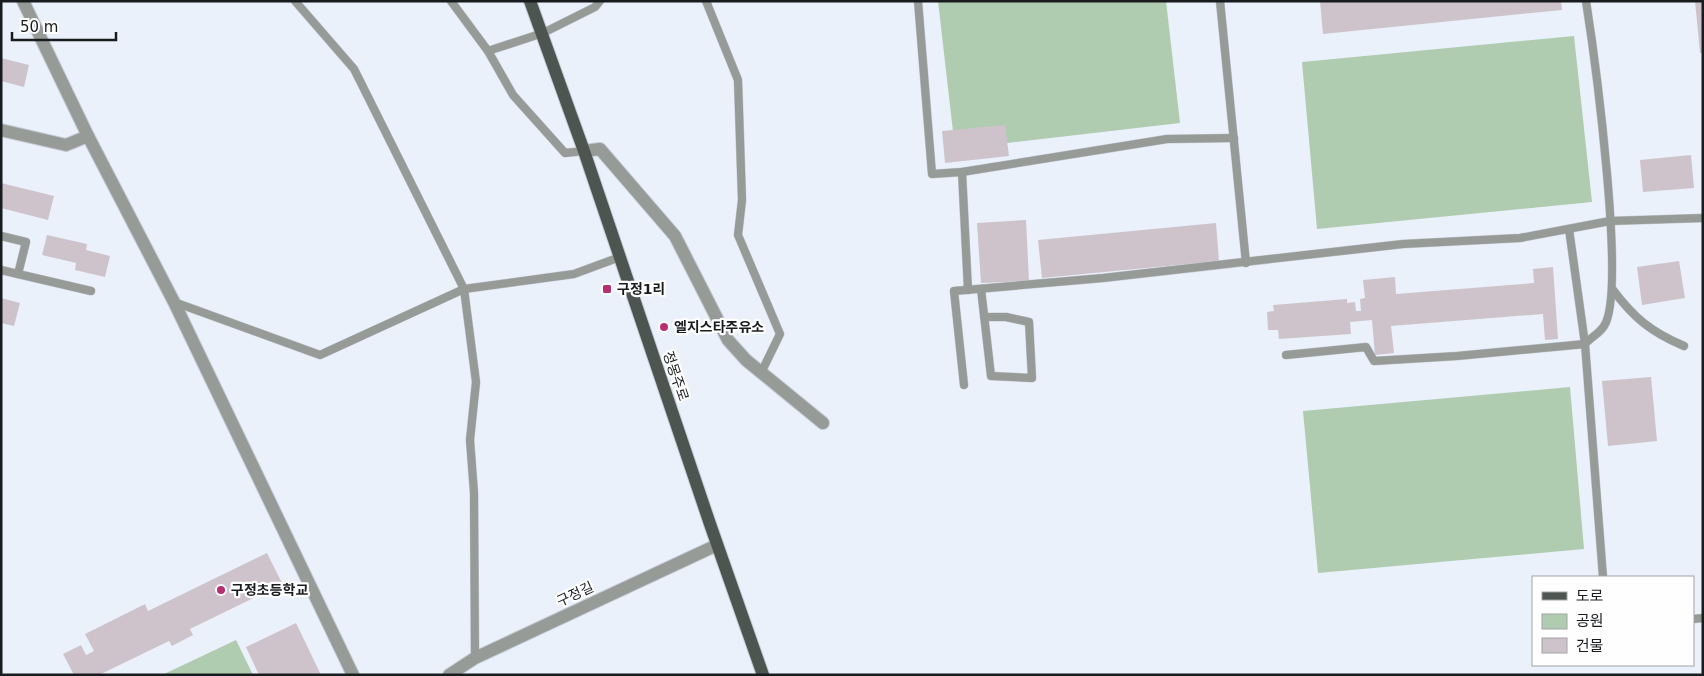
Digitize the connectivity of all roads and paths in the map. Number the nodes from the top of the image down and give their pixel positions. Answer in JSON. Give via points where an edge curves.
{"nodes":[{"id":1,"x":23,"y":1,"type":"edge"},
{"id":2,"x":295,"y":1,"type":"edge"},
{"id":3,"x":451,"y":1,"type":"edge"},
{"id":4,"x":530,"y":1,"type":"edge"},
{"id":5,"x":600,"y":1,"type":"edge"},
{"id":6,"x":706,"y":1,"type":"edge"},
{"id":7,"x":918,"y":1,"type":"edge"},
{"id":8,"x":1220,"y":1,"type":"edge"},
{"id":9,"x":1586,"y":1,"type":"edge"},
{"id":10,"x":543,"y":33,"type":"junction"},
{"id":11,"x":488,"y":51,"type":"junction"},
{"id":12,"x":1,"y":130,"type":"edge"},
{"id":13,"x":88,"y":136,"type":"junction"},
{"id":14,"x":1234,"y":138,"type":"junction"},
{"id":15,"x":584,"y":150,"type":"junction"},
{"id":16,"x":962,"y":172,"type":"junction"},
{"id":17,"x":1703,"y":218,"type":"edge"},
{"id":18,"x":1610,"y":221,"type":"junction"},
{"id":19,"x":1569,"y":228,"type":"junction"},
{"id":20,"x":1,"y":236,"type":"edge"},
{"id":21,"x":620,"y":257,"type":"junction"},
{"id":22,"x":1246,"y":263,"type":"junction"},
{"id":23,"x":1,"y":270,"type":"edge"},
{"id":24,"x":18,"y":274,"type":"junction"},
{"id":25,"x":464,"y":289,"type":"junction"},
{"id":26,"x":981,"y":289,"type":"junction"},
{"id":27,"x":968,"y":290,"type":"junction"},
{"id":28,"x":1613,"y":290,"type":"junction"},
{"id":29,"x":91,"y":291,"type":"dead end"},
{"id":30,"x":174,"y":302,"type":"junction"},
{"id":31,"x":984,"y":317,"type":"junction"},
{"id":32,"x":1584,"y":344,"type":"junction"},
{"id":33,"x":1684,"y":346,"type":"dead end"},
{"id":34,"x":1286,"y":355,"type":"dead end"},
{"id":35,"x":761,"y":373,"type":"junction"},
{"id":36,"x":964,"y":385,"type":"dead end"},
{"id":37,"x":823,"y":423,"type":"dead end"},
{"id":38,"x":717,"y":545,"type":"junction"},
{"id":39,"x":1603,"y":576,"type":"edge"},
{"id":40,"x":475,"y":658,"type":"junction"},
{"id":41,"x":353,"y":675,"type":"edge"},
{"id":42,"x":449,"y":675,"type":"edge"},
{"id":43,"x":763,"y":675,"type":"edge"}],
"edges":[{"from":1,"to":13,"type":"street"},
{"from":2,"to":25,"type":"lane","via":[[354,69]]},
{"from":3,"to":11,"type":"lane"},
{"from":4,"to":10,"type":"main road","name":"정몽주로"},
{"from":5,"to":10,"type":"lane","via":[[595,7]]},
{"from":6,"to":35,"type":"lane","via":[[738,80],[742,200],[738,236],[780,334]]},
{"from":7,"to":16,"type":"lane","via":[[932,174]]},
{"from":8,"to":14,"type":"lane"},
{"from":9,"to":18,"type":"lane"},
{"from":10,"to":11,"type":"lane"},
{"from":10,"to":15,"type":"main road","name":"정몽주로"},
{"from":11,"to":15,"type":"lane","via":[[513,95],[565,153]]},
{"from":12,"to":13,"type":"street","via":[[66,145]]},
{"from":13,"to":30,"type":"street"},
{"from":14,"to":16,"type":"lane","via":[[1167,139]]},
{"from":14,"to":22,"type":"lane"},
{"from":15,"to":21,"type":"main road","name":"정몽주로"},
{"from":15,"to":35,"type":"street","via":[[600,149],[675,236],[728,340]]},
{"from":16,"to":27,"type":"lane"},
{"from":17,"to":18,"type":"lane"},
{"from":18,"to":19,"type":"lane"},
{"from":18,"to":28,"type":"lane"},
{"from":19,"to":22,"type":"lane","via":[[1520,238],[1404,244]]},
{"from":19,"to":32,"type":"lane"},
{"from":20,"to":24,"type":"lane","via":[[26,242]]},
{"from":21,"to":25,"type":"lane","via":[[574,274]]},
{"from":21,"to":38,"type":"main road","name":"정몽주로"},
{"from":22,"to":26,"type":"lane"},
{"from":23,"to":24,"type":"lane"},
{"from":24,"to":29,"type":"lane"},
{"from":25,"to":30,"type":"lane","via":[[320,355]]},
{"from":25,"to":40,"type":"lane","via":[[476,382],[470,440],[474,493]]},
{"from":26,"to":27,"type":"lane"},
{"from":26,"to":31,"type":"lane"},
{"from":27,"to":36,"type":"lane","via":[[954,291]]},
{"from":28,"to":32,"type":"lane","via":[[1605,326]]},
{"from":28,"to":33,"type":"lane","via":[[1631,314],[1660,336]]},
{"from":30,"to":41,"type":"street"},
{"from":31,"to":31,"type":"lane","via":[[991,376],[1032,378],[1028,322]]},
{"from":32,"to":34,"type":"lane","via":[[1374,361],[1366,347]]},
{"from":32,"to":39,"type":"lane"},
{"from":35,"to":37,"type":"street"},
{"from":38,"to":40,"type":"street","name":"구정길"},
{"from":38,"to":43,"type":"main road","name":"정몽주로"},
{"from":40,"to":42,"type":"street","name":"구정길"}]}
